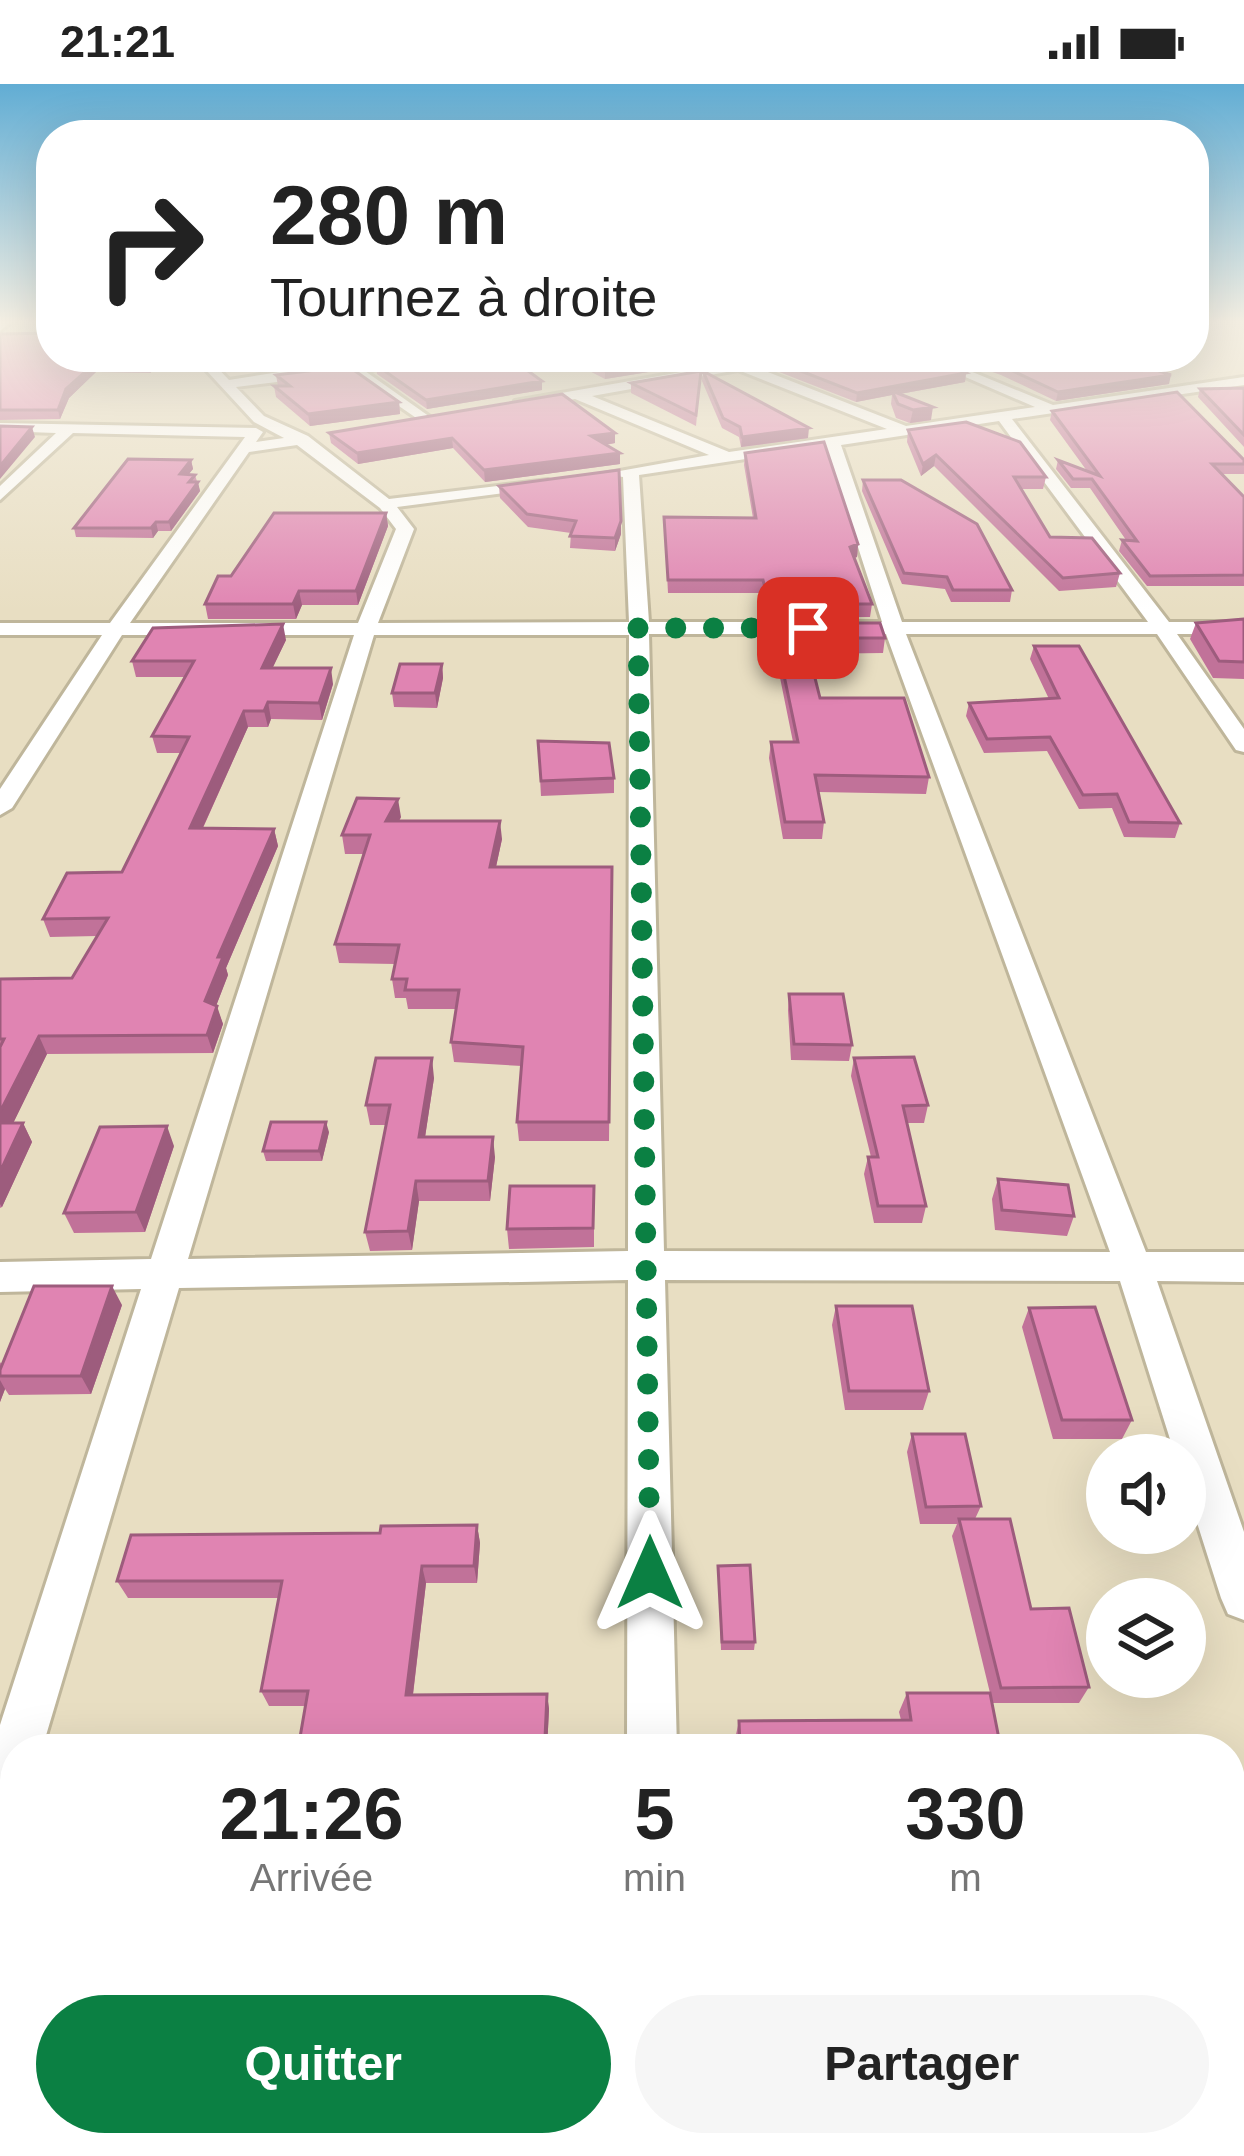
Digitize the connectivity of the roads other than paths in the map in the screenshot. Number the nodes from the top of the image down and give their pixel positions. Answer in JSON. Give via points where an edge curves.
{"nodes":[{"id":1,"x":246,"y":419,"type":"edge"},
{"id":2,"x":432,"y":419,"type":"edge"},
{"id":3,"x":634,"y":419,"type":"edge"},
{"id":4,"x":872,"y":419,"type":"edge"},
{"id":5,"x":992,"y":419,"type":"edge"},
{"id":6,"x":1004,"y":419,"type":"edge"},
{"id":7,"x":425,"y":420,"type":"joint"},
{"id":8,"x":404,"y":423,"type":"edge"},
{"id":9,"x":0,"y":427,"type":"edge"},
{"id":10,"x":71,"y":427,"type":"junction"},
{"id":11,"x":906,"y":432,"type":"junction"},
{"id":12,"x":254,"y":433,"type":"junction"},
{"id":13,"x":833,"y":444,"type":"junction"},
{"id":14,"x":728,"y":458,"type":"junction"},
{"id":15,"x":631,"y":471,"type":"junction"},
{"id":16,"x":586,"y":477,"type":"edge"},
{"id":17,"x":564,"y":480,"type":"edge"},
{"id":18,"x":0,"y":495,"type":"edge"},
{"id":19,"x":386,"y":504,"type":"junction"},
{"id":20,"x":116,"y":628,"type":"junction"},
{"id":21,"x":366,"y":628,"type":"junction"},
{"id":22,"x":638,"y":628,"type":"junction"},
{"id":23,"x":894,"y":628,"type":"junction"},
{"id":24,"x":1163,"y":628,"type":"junction"},
{"id":25,"x":1244,"y":628,"type":"edge"},
{"id":26,"x":0,"y":629,"type":"edge"},
{"id":27,"x":1244,"y":745,"type":"edge"},
{"id":28,"x":0,"y":808,"type":"edge"},
{"id":29,"x":647,"y":1265,"type":"junction"},
{"id":30,"x":1133,"y":1265,"type":"junction"},
{"id":31,"x":1244,"y":1267,"type":"edge"},
{"id":32,"x":167,"y":1274,"type":"junction"},
{"id":33,"x":0,"y":1277,"type":"edge"},
{"id":34,"x":1244,"y":1598,"type":"edge"},
{"id":35,"x":22,"y":1734,"type":"edge"},
{"id":36,"x":652,"y":1734,"type":"edge"}],
"edges":[{"from":1,"to":12,"type":"street"},
{"from":2,"to":7,"type":"street"},
{"from":3,"to":14,"type":"street"},
{"from":4,"to":11,"type":"street"},
{"from":5,"to":11,"type":"street"},
{"from":6,"to":24,"type":"street"},
{"from":7,"to":8,"type":"street"},
{"from":9,"to":10,"type":"street"},
{"from":10,"to":12,"type":"street"},
{"from":10,"to":18,"type":"street"},
{"from":11,"to":13,"type":"street"},
{"from":12,"to":19,"type":"street","via":[[310,438]]},
{"from":12,"to":20,"type":"street"},
{"from":13,"to":14,"type":"street"},
{"from":13,"to":23,"type":"street"},
{"from":14,"to":15,"type":"street"},
{"from":15,"to":16,"type":"street"},
{"from":15,"to":22,"type":"street"},
{"from":17,"to":19,"type":"street"},
{"from":19,"to":21,"type":"street","via":[[405,529]]},
{"from":20,"to":21,"type":"street"},
{"from":20,"to":26,"type":"street"},
{"from":20,"to":28,"type":"street"},
{"from":21,"to":22,"type":"street"},
{"from":21,"to":32,"type":"street"},
{"from":22,"to":23,"type":"street"},
{"from":22,"to":29,"type":"street"},
{"from":23,"to":24,"type":"street"},
{"from":23,"to":30,"type":"street"},
{"from":24,"to":25,"type":"street"},
{"from":24,"to":27,"type":"street"},
{"from":29,"to":30,"type":"street"},
{"from":29,"to":32,"type":"street"},
{"from":29,"to":36,"type":"street"},
{"from":30,"to":31,"type":"street"},
{"from":30,"to":34,"type":"street"},
{"from":32,"to":33,"type":"street"},
{"from":32,"to":35,"type":"street"}]}
